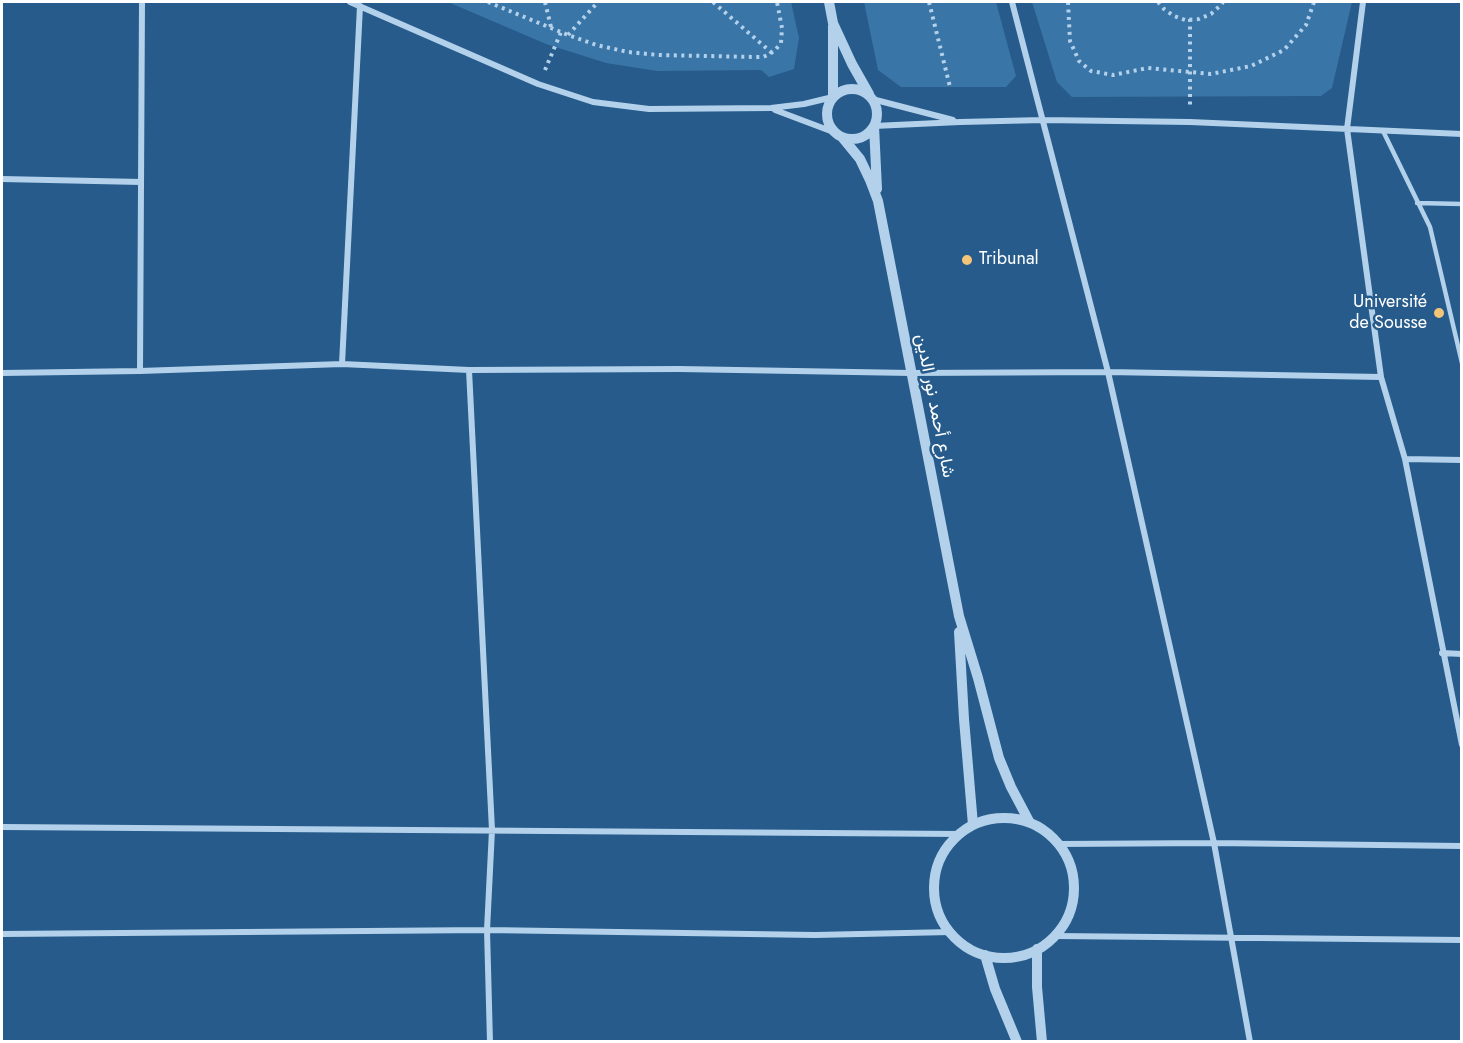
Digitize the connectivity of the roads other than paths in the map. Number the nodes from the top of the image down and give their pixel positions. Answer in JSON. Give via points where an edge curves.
{"nodes":[{"id":1,"x":142,"y":2,"type":"edge"},
{"id":2,"x":350,"y":2,"type":"edge"},
{"id":3,"x":829,"y":2,"type":"edge"},
{"id":4,"x":1012,"y":2,"type":"edge"},
{"id":5,"x":1363,"y":2,"type":"edge"},
{"id":6,"x":360,"y":6,"type":"junction"},
{"id":7,"x":833,"y":22,"type":"junction"},
{"id":8,"x":833,"y":97,"type":"junction"},
{"id":9,"x":871,"y":98,"type":"junction"},
{"id":10,"x":771,"y":108,"type":"junction"},
{"id":11,"x":1043,"y":120,"type":"junction"},
{"id":12,"x":960,"y":122,"type":"junction"},
{"id":13,"x":874,"y":126,"type":"junction"},
{"id":14,"x":1347,"y":129,"type":"junction"},
{"id":15,"x":1383,"y":131,"type":"junction"},
{"id":16,"x":1461,"y":134,"type":"edge"},
{"id":17,"x":839,"y":135,"type":"junction"},
{"id":18,"x":2,"y":179,"type":"edge"},
{"id":19,"x":141,"y":182,"type":"junction"},
{"id":20,"x":878,"y":201,"type":"junction"},
{"id":21,"x":1417,"y":203,"type":"junction"},
{"id":22,"x":1461,"y":204,"type":"edge"},
{"id":23,"x":1461,"y":363,"type":"edge"},
{"id":24,"x":342,"y":364,"type":"junction"},
{"id":25,"x":469,"y":370,"type":"junction"},
{"id":26,"x":140,"y":371,"type":"junction"},
{"id":27,"x":1108,"y":372,"type":"junction"},
{"id":28,"x":2,"y":373,"type":"edge"},
{"id":29,"x":911,"y":373,"type":"junction"},
{"id":30,"x":1381,"y":377,"type":"junction"},
{"id":31,"x":1405,"y":459,"type":"junction"},
{"id":32,"x":1461,"y":460,"type":"edge"},
{"id":33,"x":958,"y":616,"type":"junction"},
{"id":34,"x":1442,"y":653,"type":"junction"},
{"id":35,"x":1461,"y":654,"type":"edge"},
{"id":36,"x":1461,"y":745,"type":"edge"},
{"id":37,"x":1030,"y":823,"type":"junction"},
{"id":38,"x":973,"y":825,"type":"junction"},
{"id":39,"x":2,"y":827,"type":"edge"},
{"id":40,"x":492,"y":830,"type":"junction"},
{"id":41,"x":960,"y":834,"type":"junction"},
{"id":42,"x":1214,"y":843,"type":"junction"},
{"id":43,"x":1059,"y":844,"type":"junction"},
{"id":44,"x":1461,"y":846,"type":"edge"},
{"id":45,"x":487,"y":930,"type":"junction"},
{"id":46,"x":951,"y":932,"type":"junction"},
{"id":47,"x":2,"y":934,"type":"edge"},
{"id":48,"x":1055,"y":936,"type":"junction"},
{"id":49,"x":1231,"y":938,"type":"junction"},
{"id":50,"x":1461,"y":940,"type":"edge"},
{"id":51,"x":1037,"y":950,"type":"junction"},
{"id":52,"x":985,"y":955,"type":"junction"},
{"id":53,"x":490,"y":1041,"type":"edge"},
{"id":54,"x":1017,"y":1041,"type":"edge"},
{"id":55,"x":1042,"y":1041,"type":"edge"},
{"id":56,"x":1250,"y":1041,"type":"edge"}],
"edges":[{"from":1,"to":19,"type":"street"},
{"from":2,"to":6,"type":"street"},
{"from":3,"to":7,"type":"street"},
{"from":4,"to":11,"type":"street"},
{"from":5,"to":14,"type":"street"},
{"from":6,"to":10,"type":"street","via":[[538,84],[593,102],[649,109]]},
{"from":6,"to":24,"type":"street"},
{"from":7,"to":8,"type":"street"},
{"from":7,"to":9,"type":"street"},
{"from":8,"to":9,"type":"street","via":[[856,89]]},
{"from":8,"to":10,"type":"street"},
{"from":8,"to":17,"type":"street","via":[[828,120]]},
{"from":9,"to":12,"type":"street"},
{"from":9,"to":13,"type":"street","via":[[877,112]]},
{"from":10,"to":17,"type":"street"},
{"from":11,"to":12,"type":"street"},
{"from":11,"to":14,"type":"street"},
{"from":11,"to":27,"type":"street"},
{"from":12,"to":13,"type":"street"},
{"from":13,"to":17,"type":"street","via":[[857,138]]},
{"from":13,"to":20,"type":"street","name":"شارع أحمد نور الدين"},
{"from":14,"to":15,"type":"street"},
{"from":14,"to":30,"type":"street"},
{"from":15,"to":16,"type":"street"},
{"from":15,"to":21,"type":"lane"},
{"from":17,"to":20,"type":"street","name":"شارع أحمد نور الدين","via":[[860,159]]},
{"from":18,"to":19,"type":"street"},
{"from":19,"to":26,"type":"street"},
{"from":20,"to":29,"type":"street","name":"شارع أحمد نور الدين"},
{"from":21,"to":22,"type":"lane"},
{"from":21,"to":23,"type":"lane","via":[[1430,227]]},
{"from":24,"to":25,"type":"street"},
{"from":24,"to":26,"type":"street"},
{"from":25,"to":29,"type":"street"},
{"from":25,"to":40,"type":"street"},
{"from":26,"to":28,"type":"street"},
{"from":27,"to":29,"type":"street"},
{"from":27,"to":30,"type":"street"},
{"from":27,"to":42,"type":"street"},
{"from":29,"to":33,"type":"street","name":"شارع أحمد نور الدين"},
{"from":30,"to":31,"type":"street"},
{"from":31,"to":32,"type":"street"},
{"from":31,"to":34,"type":"street"},
{"from":33,"to":37,"type":"street","via":[[999,758]]},
{"from":33,"to":38,"type":"street"},
{"from":34,"to":35,"type":"street"},
{"from":34,"to":36,"type":"street"},
{"from":37,"to":38,"type":"street","via":[[1001,818]]},
{"from":37,"to":43,"type":"street"},
{"from":38,"to":41,"type":"street"},
{"from":39,"to":40,"type":"street"},
{"from":40,"to":41,"type":"street"},
{"from":40,"to":45,"type":"street"},
{"from":41,"to":46,"type":"street","via":[[943,855],[935,881],[938,908]]},
{"from":42,"to":43,"type":"street"},
{"from":42,"to":44,"type":"street"},
{"from":42,"to":49,"type":"street"},
{"from":43,"to":48,"type":"street","via":[[1072,870],[1074,898],[1067,919]]},
{"from":45,"to":46,"type":"street"},
{"from":45,"to":47,"type":"street"},
{"from":45,"to":53,"type":"street"},
{"from":46,"to":52,"type":"street","via":[[972,950]]},
{"from":48,"to":49,"type":"street"},
{"from":48,"to":51,"type":"street"},
{"from":49,"to":50,"type":"street"},
{"from":49,"to":56,"type":"street"},
{"from":51,"to":52,"type":"street","via":[[1012,957]]},
{"from":51,"to":55,"type":"street"},
{"from":52,"to":54,"type":"street"}]}
